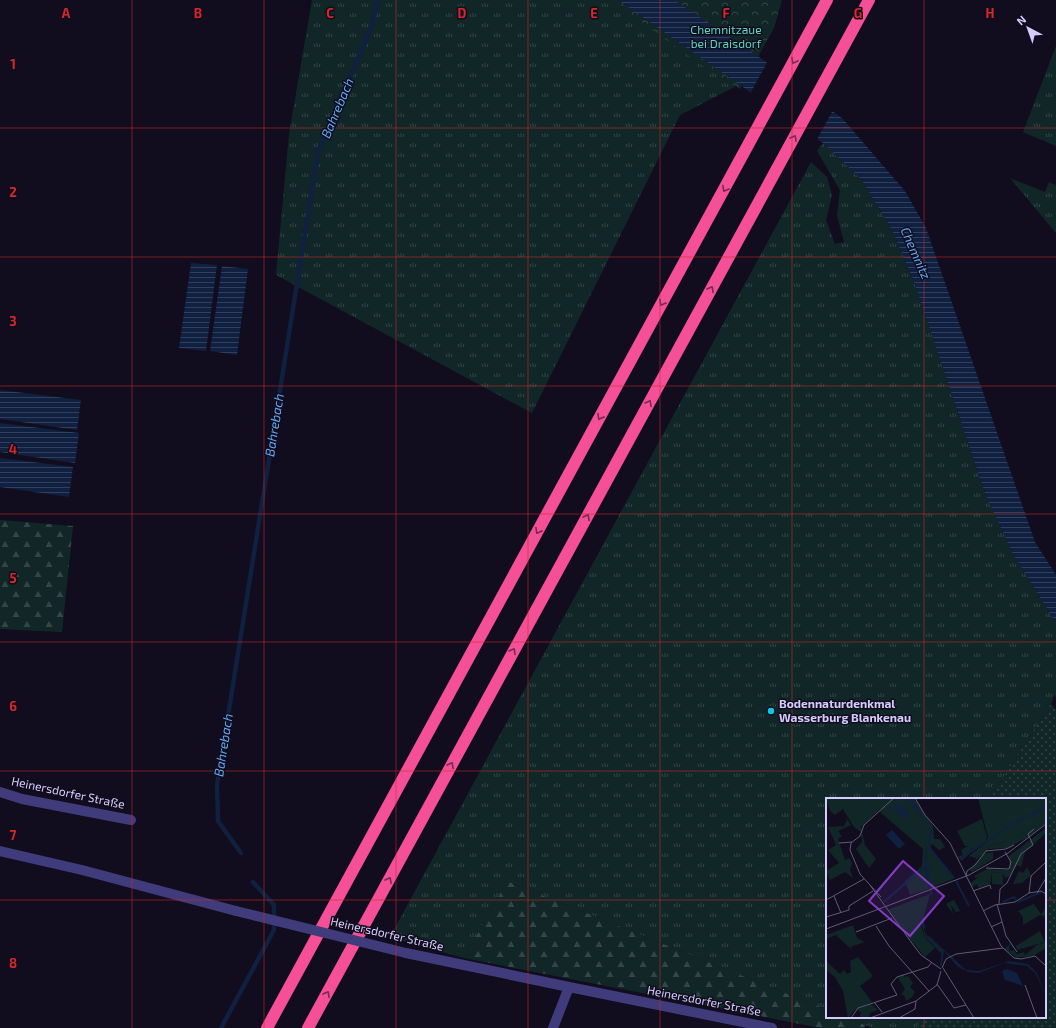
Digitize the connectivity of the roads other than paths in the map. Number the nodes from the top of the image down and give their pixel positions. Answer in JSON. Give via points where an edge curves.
{"nodes":[{"id":1,"x":827,"y":0,"type":"edge"},
{"id":2,"x":869,"y":0,"type":"edge"},
{"id":3,"x":0,"y":792,"type":"edge"},
{"id":4,"x":130,"y":820,"type":"dead end"},
{"id":5,"x":0,"y":851,"type":"edge"},
{"id":6,"x":569,"y":987,"type":"junction"},
{"id":7,"x":267,"y":1028,"type":"edge"},
{"id":8,"x":308,"y":1028,"type":"edge"},
{"id":9,"x":553,"y":1028,"type":"edge"},
{"id":10,"x":772,"y":1028,"type":"edge"}],
"edges":[{"from":1,"to":7,"type":"highway","one_way":true},
{"from":8,"to":2,"type":"highway","one_way":true},
{"from":3,"to":4,"type":"street","name":"Heinersdorfer Straße","via":[[22,799]]},
{"from":5,"to":6,"type":"street","name":"Heinersdorfer Straße","bridge":true,"via":[[406,953]]},
{"from":6,"to":9,"type":"street"},
{"from":6,"to":10,"type":"street","name":"Heinersdorfer Straße"}]}
